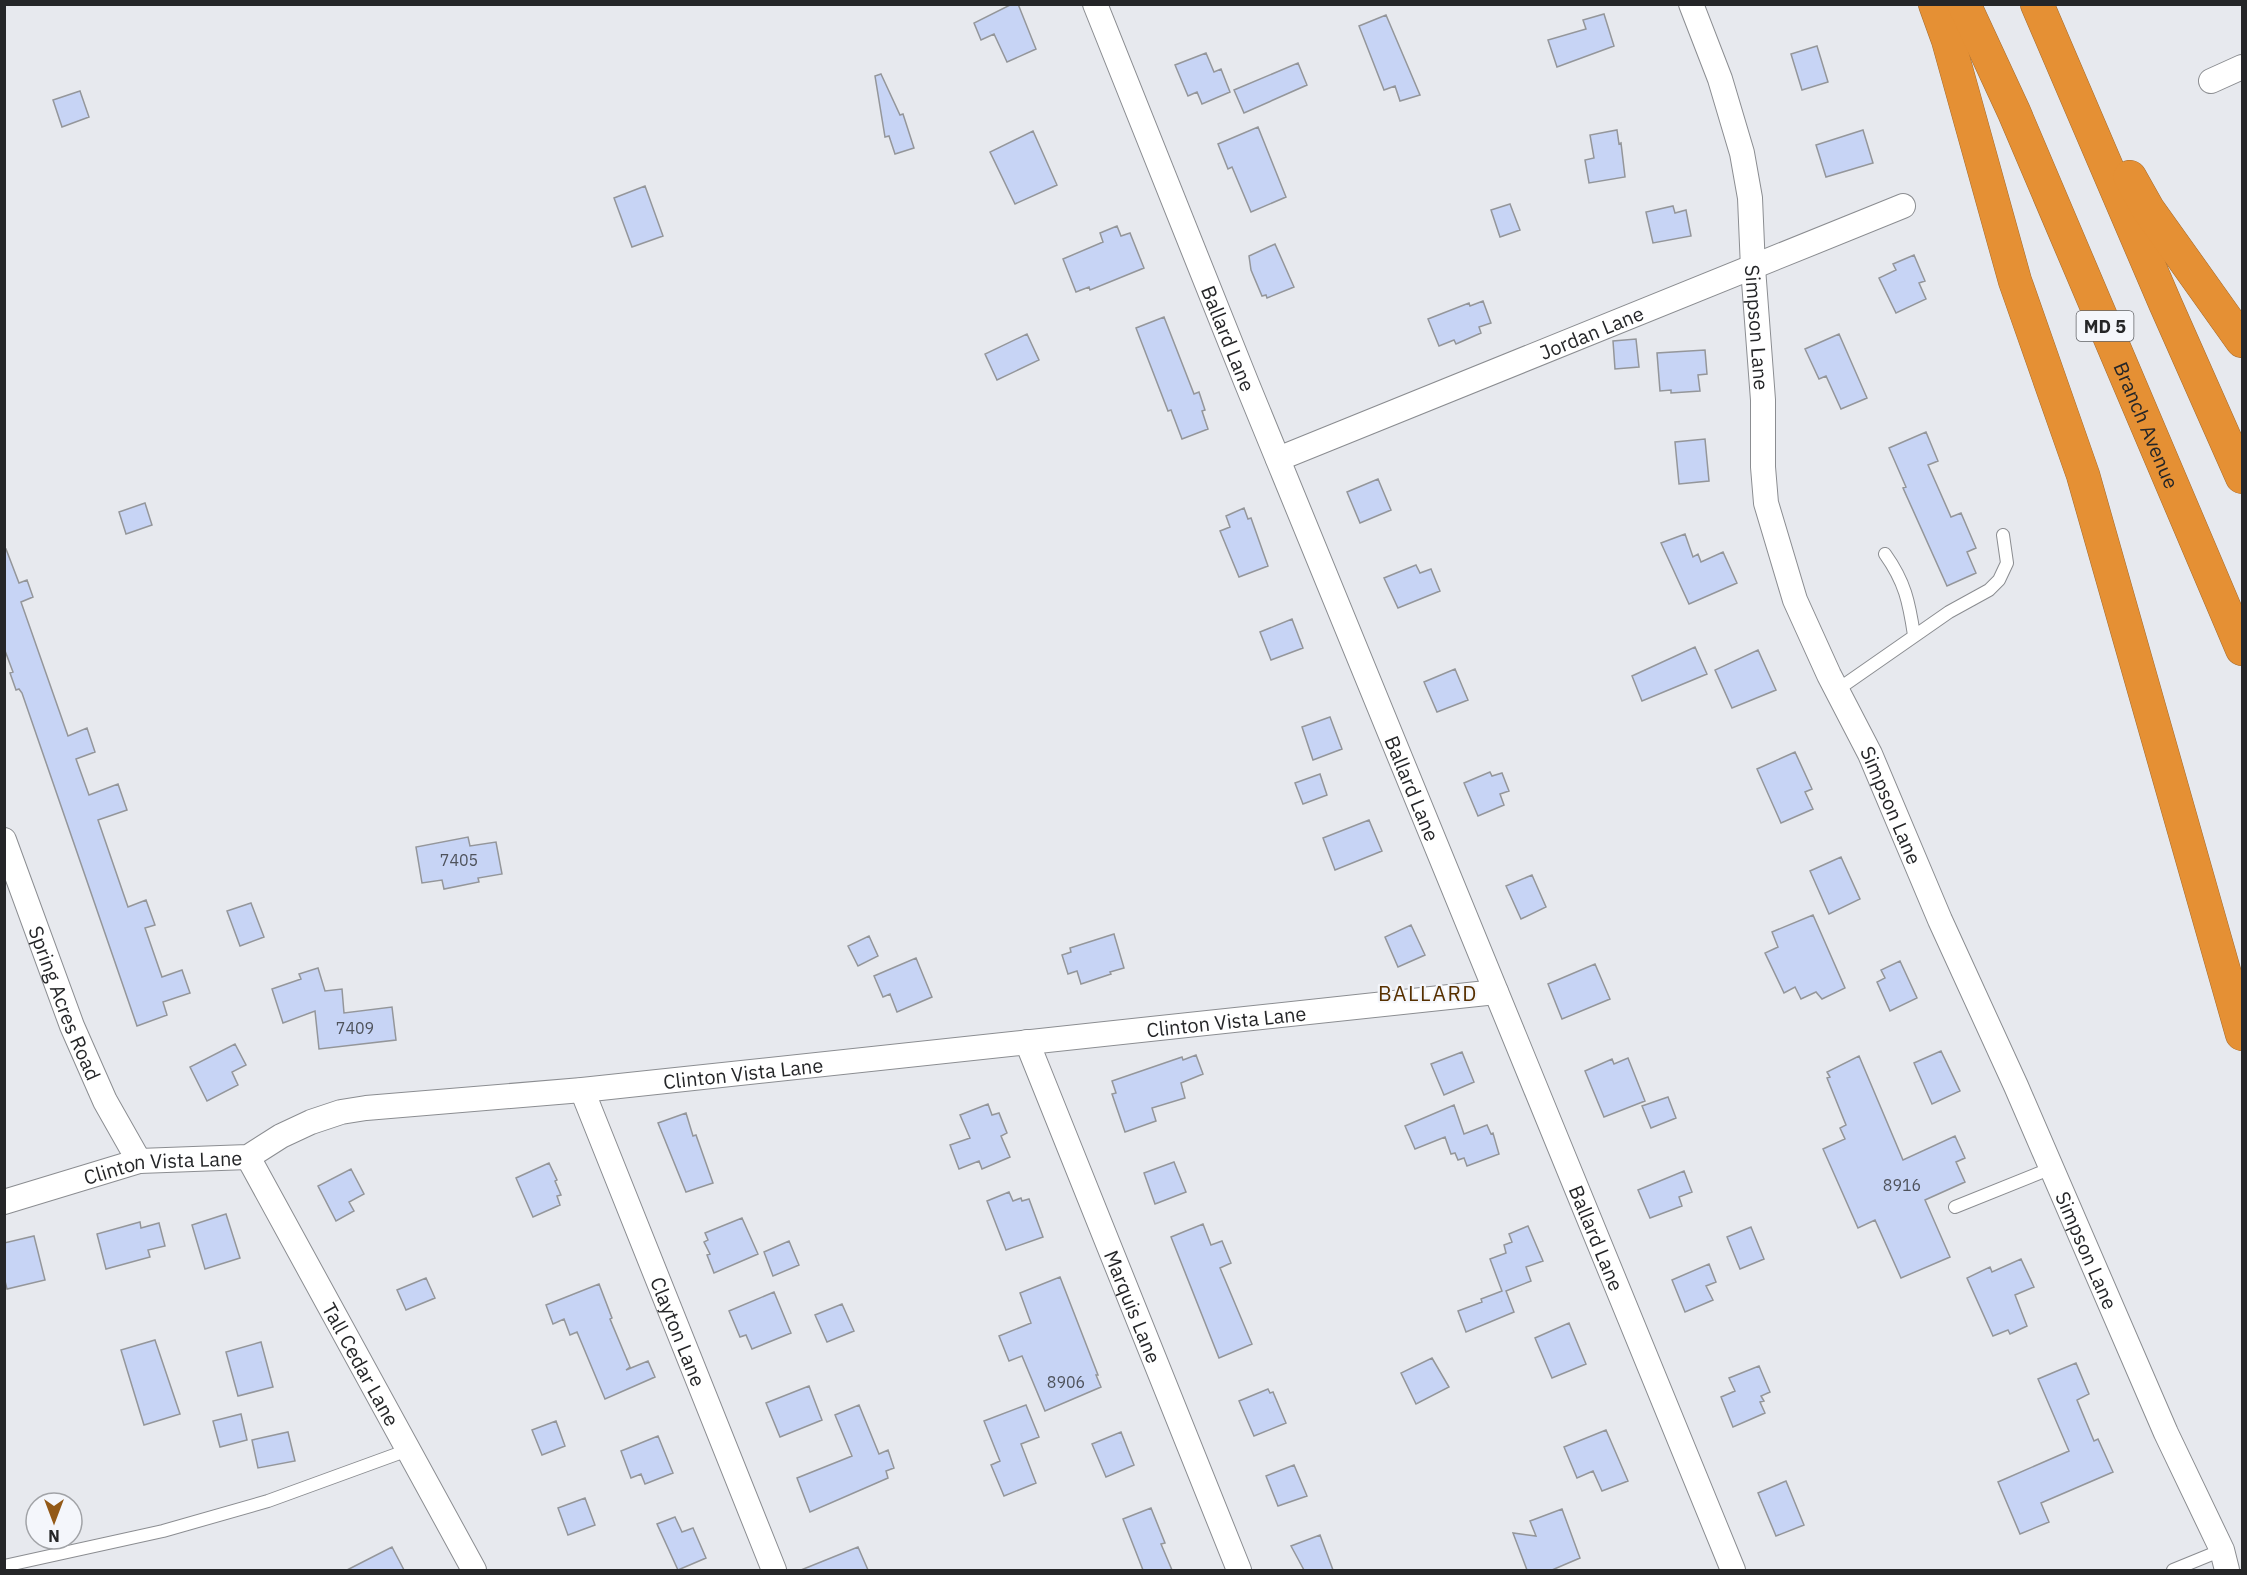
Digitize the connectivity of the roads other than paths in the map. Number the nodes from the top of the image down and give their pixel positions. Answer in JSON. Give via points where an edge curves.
{"nodes":[{"id":1,"x":1095,"y":4,"type":"edge"},
{"id":2,"x":1691,"y":4,"type":"edge"},
{"id":3,"x":1935,"y":4,"type":"edge"},
{"id":4,"x":1964,"y":4,"type":"edge"},
{"id":5,"x":2037,"y":4,"type":"edge"},
{"id":6,"x":2242,"y":67,"type":"edge"},
{"id":7,"x":2211,"y":81,"type":"dead end"},
{"id":8,"x":1903,"y":206,"type":"dead end"},
{"id":9,"x":1753,"y":268,"type":"junction"},
{"id":10,"x":2242,"y":341,"type":"edge"},
{"id":11,"x":1278,"y":459,"type":"junction"},
{"id":12,"x":2242,"y":477,"type":"edge"},
{"id":13,"x":2003,"y":535,"type":"dead end"},
{"id":14,"x":1885,"y":554,"type":"dead end"},
{"id":15,"x":1914,"y":635,"type":"junction"},
{"id":16,"x":2242,"y":649,"type":"edge"},
{"id":17,"x":1837,"y":690,"type":"junction"},
{"id":18,"x":4,"y":840,"type":"edge"},
{"id":19,"x":1496,"y":992,"type":"junction"},
{"id":20,"x":2242,"y":1034,"type":"edge"},
{"id":21,"x":1027,"y":1042,"type":"junction"},
{"id":22,"x":582,"y":1090,"type":"junction"},
{"id":23,"x":248,"y":1157,"type":"junction"},
{"id":24,"x":139,"y":1161,"type":"junction"},
{"id":25,"x":2052,"y":1168,"type":"junction"},
{"id":26,"x":4,"y":1202,"type":"edge"},
{"id":27,"x":1955,"y":1207,"type":"dead end"},
{"id":28,"x":408,"y":1450,"type":"junction"},
{"id":29,"x":2224,"y":1560,"type":"edge"},
{"id":30,"x":4,"y":1566,"type":"edge"},
{"id":31,"x":474,"y":1570,"type":"edge"},
{"id":32,"x":774,"y":1570,"type":"edge"},
{"id":33,"x":1239,"y":1570,"type":"edge"},
{"id":34,"x":1732,"y":1570,"type":"edge"},
{"id":35,"x":2173,"y":1570,"type":"edge"}],
"edges":[{"from":1,"to":11,"type":"street","name":"Ballard Lane"},
{"from":2,"to":9,"type":"street","name":"Simpson Lane","via":[[1720,79],[1742,153],[1750,198]]},
{"from":3,"to":20,"type":"highway","via":[[2015,281],[2083,475]]},
{"from":4,"to":16,"type":"highway","name":"Branch Avenue","number":"MD 5","via":[[2014,112]]},
{"from":5,"to":10,"type":"highway","via":[[2148,209]]},
{"from":5,"to":12,"type":"highway"},
{"from":6,"to":7,"type":"street"},
{"from":8,"to":9,"type":"street","name":"Jordan Lane"},
{"from":9,"to":11,"type":"street","name":"Jordan Lane"},
{"from":9,"to":17,"type":"street","name":"Simpson Lane","via":[[1766,503],[1796,600]]},
{"from":11,"to":19,"type":"street","name":"Ballard Lane"},
{"from":13,"to":15,"type":"lane","via":[[2007,563],[1999,580]]},
{"from":14,"to":15,"type":"lane","via":[[1905,587]]},
{"from":15,"to":17,"type":"lane"},
{"from":17,"to":25,"type":"street","name":"Simpson Lane","via":[[1870,754]]},
{"from":18,"to":24,"type":"street","name":"Spring Acres Road","via":[[72,1026],[105,1101]]},
{"from":19,"to":21,"type":"street","name":"Clinton Vista Lane"},
{"from":19,"to":34,"type":"street","name":"Ballard Lane"},
{"from":21,"to":22,"type":"street","name":"Clinton Vista Lane"},
{"from":21,"to":33,"type":"street","name":"Marquis Lane"},
{"from":22,"to":23,"type":"street","name":"Clinton Vista Lane","via":[[341,1112],[281,1136]]},
{"from":22,"to":32,"type":"street","name":"Clayton Lane"},
{"from":23,"to":24,"type":"street","name":"Clinton Vista Lane"},
{"from":23,"to":28,"type":"street","name":"Tall Cedar Lane"},
{"from":24,"to":26,"type":"street","name":"Clinton Vista Lane"},
{"from":25,"to":27,"type":"lane"},
{"from":25,"to":29,"type":"street","name":"Simpson Lane"},
{"from":28,"to":30,"type":"lane","via":[[268,1501],[174,1528]]},
{"from":28,"to":31,"type":"street","name":"Tall Cedar Lane"},
{"from":29,"to":35,"type":"lane"}]}
